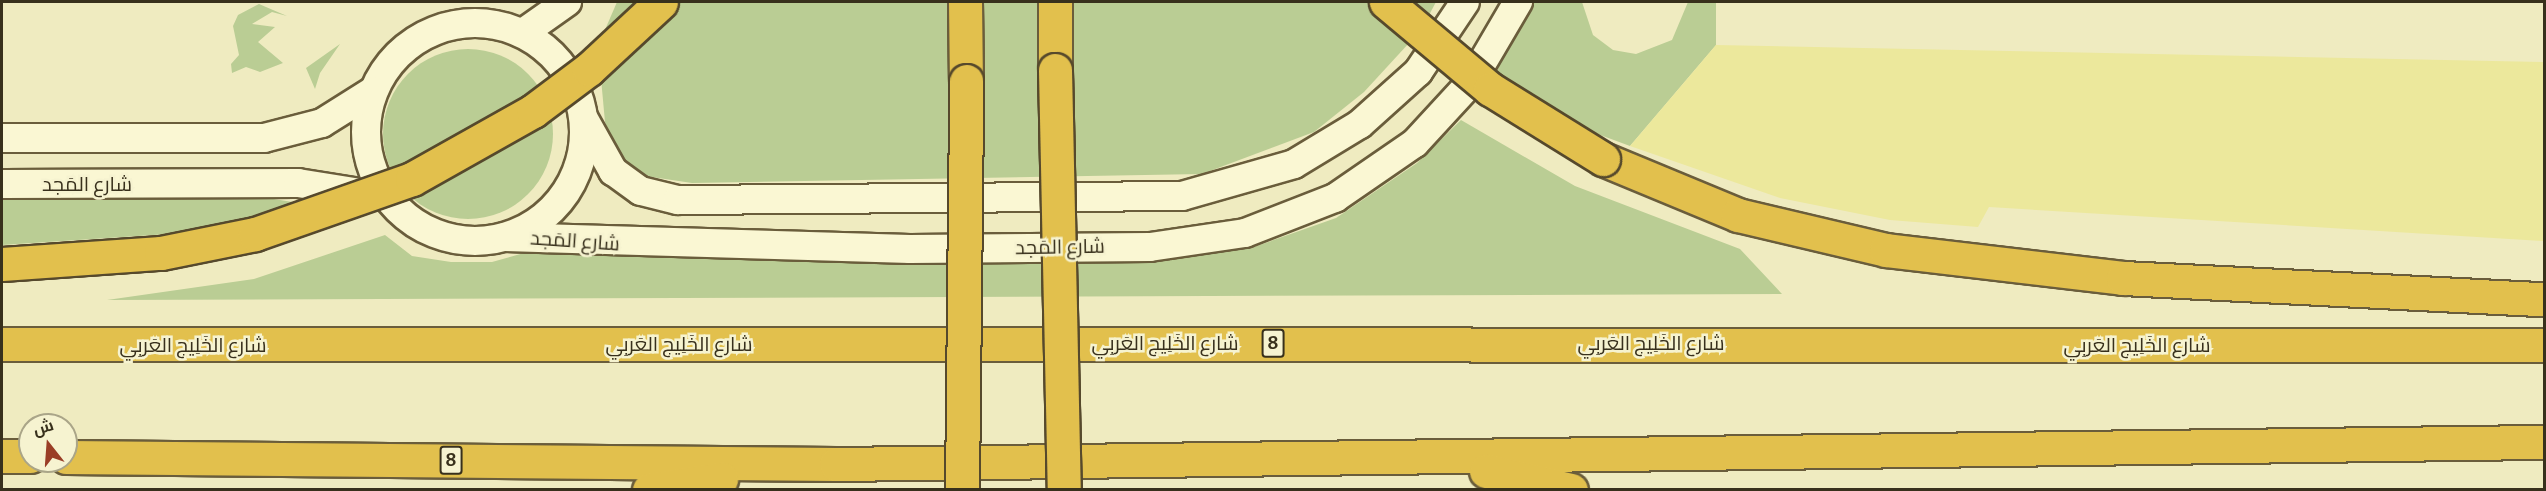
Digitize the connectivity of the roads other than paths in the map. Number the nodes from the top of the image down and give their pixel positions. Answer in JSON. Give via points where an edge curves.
{"nodes":[{"id":1,"x":567,"y":2,"type":"edge"},
{"id":2,"x":661,"y":2,"type":"edge"},
{"id":3,"x":965,"y":2,"type":"edge"},
{"id":4,"x":1055,"y":2,"type":"edge"},
{"id":5,"x":1386,"y":2,"type":"edge"},
{"id":6,"x":1465,"y":2,"type":"edge"},
{"id":7,"x":1518,"y":2,"type":"edge"},
{"id":8,"x":523,"y":33,"type":"junction"},
{"id":9,"x":373,"y":91,"type":"junction"},
{"id":10,"x":584,"y":119,"type":"junction"},
{"id":11,"x":2,"y":138,"type":"edge"},
{"id":12,"x":2,"y":184,"type":"edge"},
{"id":13,"x":388,"y":199,"type":"junction"},
{"id":14,"x":505,"y":237,"type":"junction"},
{"id":15,"x":2,"y":264,"type":"edge"},
{"id":16,"x":2544,"y":299,"type":"edge"},
{"id":17,"x":2,"y":344,"type":"edge"},
{"id":18,"x":2544,"y":345,"type":"edge"},
{"id":19,"x":2544,"y":442,"type":"edge"},
{"id":20,"x":2,"y":456,"type":"edge"},
{"id":21,"x":18,"y":456,"type":"edge"},
{"id":22,"x":78,"y":457,"type":"edge"},
{"id":23,"x":1434,"y":459,"type":"junction"},
{"id":24,"x":836,"y":464,"type":"junction"},
{"id":25,"x":649,"y":489,"type":"edge"},
{"id":26,"x":962,"y":489,"type":"edge"},
{"id":27,"x":1064,"y":489,"type":"edge"},
{"id":28,"x":1571,"y":489,"type":"edge"}],
"edges":[{"from":1,"to":8,"type":"street"},
{"from":2,"to":15,"type":"highway","bridge":true,"via":[[589,69],[532,111],[412,179],[255,234],[161,253]]},
{"from":3,"to":26,"type":"highway","bridge":true},
{"from":4,"to":27,"type":"highway","bridge":true},
{"from":5,"to":16,"type":"highway","bridge":true,"via":[[1490,89],[1603,159],[1738,215],[1886,250],[2122,278]]},
{"from":6,"to":10,"type":"street","via":[[1418,72],[1360,124],[1267,175],[1182,196],[678,200],[641,191],[613,171]]},
{"from":7,"to":14,"type":"street","name":"شارع المَجد","via":[[1471,82],[1415,143],[1335,198],[1245,233],[1150,247],[910,249]]},
{"from":8,"to":9,"type":"street","via":[[491,23],[433,30],[402,51]]},
{"from":8,"to":10,"type":"street","via":[[565,68]]},
{"from":9,"to":11,"type":"street","via":[[322,123],[274,136]]},
{"from":9,"to":13,"type":"street","via":[[366,147]]},
{"from":10,"to":14,"type":"street","via":[[584,145],[566,192],[529,227]]},
{"from":12,"to":13,"type":"street","name":"شارع المَجد","via":[[298,183]]},
{"from":13,"to":14,"type":"street","via":[[428,231],[479,241]]},
{"from":17,"to":18,"type":"highway","name":"شارع الخَلِيج العَربِي","number":"8"},
{"from":19,"to":23,"type":"highway","number":"8"},
{"from":20,"to":21,"type":"highway"},
{"from":22,"to":24,"type":"highway","number":"8"},
{"from":23,"to":24,"type":"highway","number":"8"},
{"from":23,"to":28,"type":"highway"},
{"from":24,"to":25,"type":"highway"}]}
